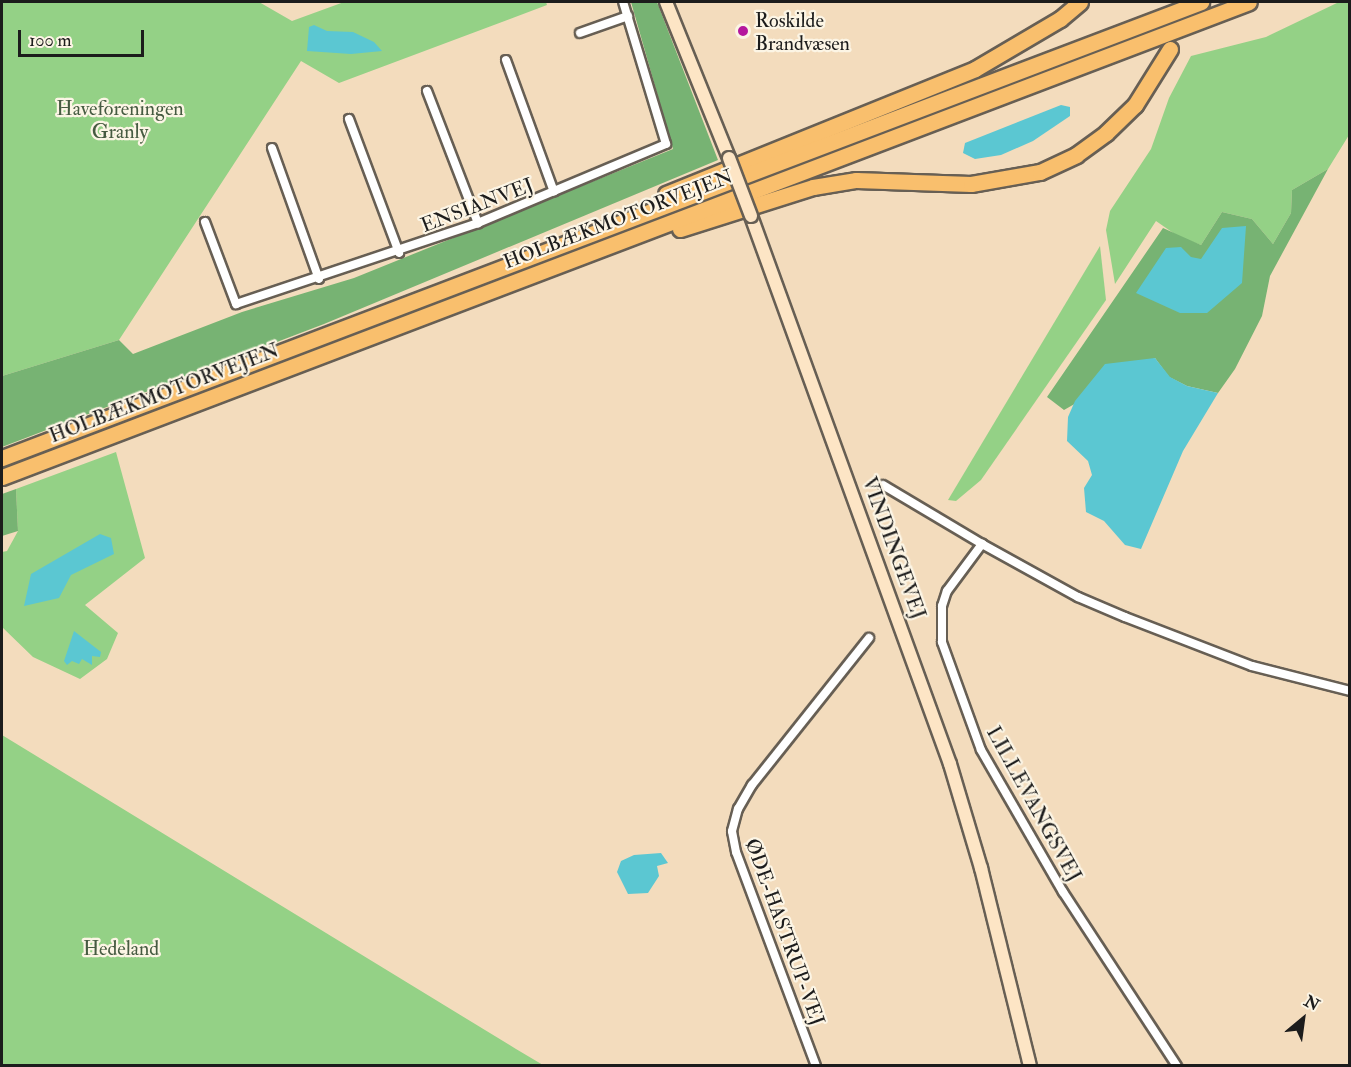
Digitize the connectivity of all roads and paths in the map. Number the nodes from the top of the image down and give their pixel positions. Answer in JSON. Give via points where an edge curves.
{"nodes":[{"id":1,"x":623,"y":2,"type":"edge"},
{"id":2,"x":666,"y":2,"type":"edge"},
{"id":3,"x":674,"y":2,"type":"edge"},
{"id":4,"x":1080,"y":2,"type":"edge"},
{"id":5,"x":1201,"y":2,"type":"edge"},
{"id":6,"x":1249,"y":2,"type":"edge"},
{"id":7,"x":628,"y":16,"type":"junction"},
{"id":8,"x":580,"y":33,"type":"dead end"},
{"id":9,"x":1170,"y":49,"type":"dead end"},
{"id":10,"x":506,"y":60,"type":"dead end"},
{"id":11,"x":700,"y":81,"type":"junction"},
{"id":12,"x":427,"y":91,"type":"dead end"},
{"id":13,"x":349,"y":119,"type":"dead end"},
{"id":14,"x":272,"y":148,"type":"dead end"},
{"id":15,"x":554,"y":192,"type":"junction"},
{"id":16,"x":205,"y":222,"type":"dead end"},
{"id":17,"x":478,"y":223,"type":"junction"},
{"id":18,"x":399,"y":253,"type":"junction"},
{"id":19,"x":587,"y":254,"type":"junction"},
{"id":20,"x":530,"y":257,"type":"junction"},
{"id":21,"x":319,"y":279,"type":"junction"},
{"id":22,"x":2,"y":458,"type":"edge"},
{"id":23,"x":2,"y":477,"type":"edge"},
{"id":24,"x":882,"y":485,"type":"dead end"},
{"id":25,"x":982,"y":544,"type":"junction"},
{"id":26,"x":869,"y":638,"type":"dead end"},
{"id":27,"x":1350,"y":691,"type":"edge"},
{"id":28,"x":1024,"y":1063,"type":"edge"},
{"id":29,"x":816,"y":1065,"type":"edge"},
{"id":30,"x":1177,"y":1065,"type":"edge"}],
"edges":[{"from":1,"to":7,"type":"street","name":"ENSIANVEJ"},
{"from":2,"to":11,"type":"main road","name":"VINDINGEVEJ"},
{"from":3,"to":11,"type":"main road","name":"VINDINGEVEJ"},
{"from":4,"to":20,"type":"highway","via":[[1060,19],[975,69],[599,222]]},
{"from":5,"to":20,"type":"highway","name":"HOLBÆKMOTORVEJEN"},
{"from":6,"to":19,"type":"highway","name":"HOLBÆKMOTORVEJEN"},
{"from":7,"to":8,"type":"street"},
{"from":7,"to":15,"type":"street","name":"ENSIANVEJ","via":[[666,144]]},
{"from":9,"to":19,"type":"highway","via":[[1135,105],[1113,126],[1076,155],[1040,172],[971,184],[856,180],[813,187]]},
{"from":10,"to":15,"type":"street"},
{"from":11,"to":28,"type":"main road","name":"VINDINGEVEJ","bridge":true,"via":[[950,764],[981,868]]},
{"from":12,"to":17,"type":"street"},
{"from":13,"to":18,"type":"street"},
{"from":14,"to":21,"type":"street"},
{"from":15,"to":17,"type":"street","name":"ENSIANVEJ"},
{"from":16,"to":21,"type":"street","name":"ENSIANVEJ","via":[[236,304]]},
{"from":17,"to":18,"type":"street","name":"ENSIANVEJ"},
{"from":18,"to":21,"type":"street","name":"ENSIANVEJ"},
{"from":19,"to":23,"type":"highway","name":"HOLBÆKMOTORVEJEN"},
{"from":20,"to":22,"type":"highway","name":"HOLBÆKMOTORVEJEN"},
{"from":24,"to":25,"type":"street"},
{"from":25,"to":27,"type":"street","via":[[1125,618],[1252,666]]},
{"from":25,"to":30,"type":"street","name":"LILLEVANGSVEJ","via":[[956,577],[942,606],[942,642],[962,702],[987,764],[1063,892]]},
{"from":26,"to":29,"type":"street","name":"ØDE-HASTRUP-VEJ","via":[[752,785],[738,809],[732,831],[736,852]]}]}
